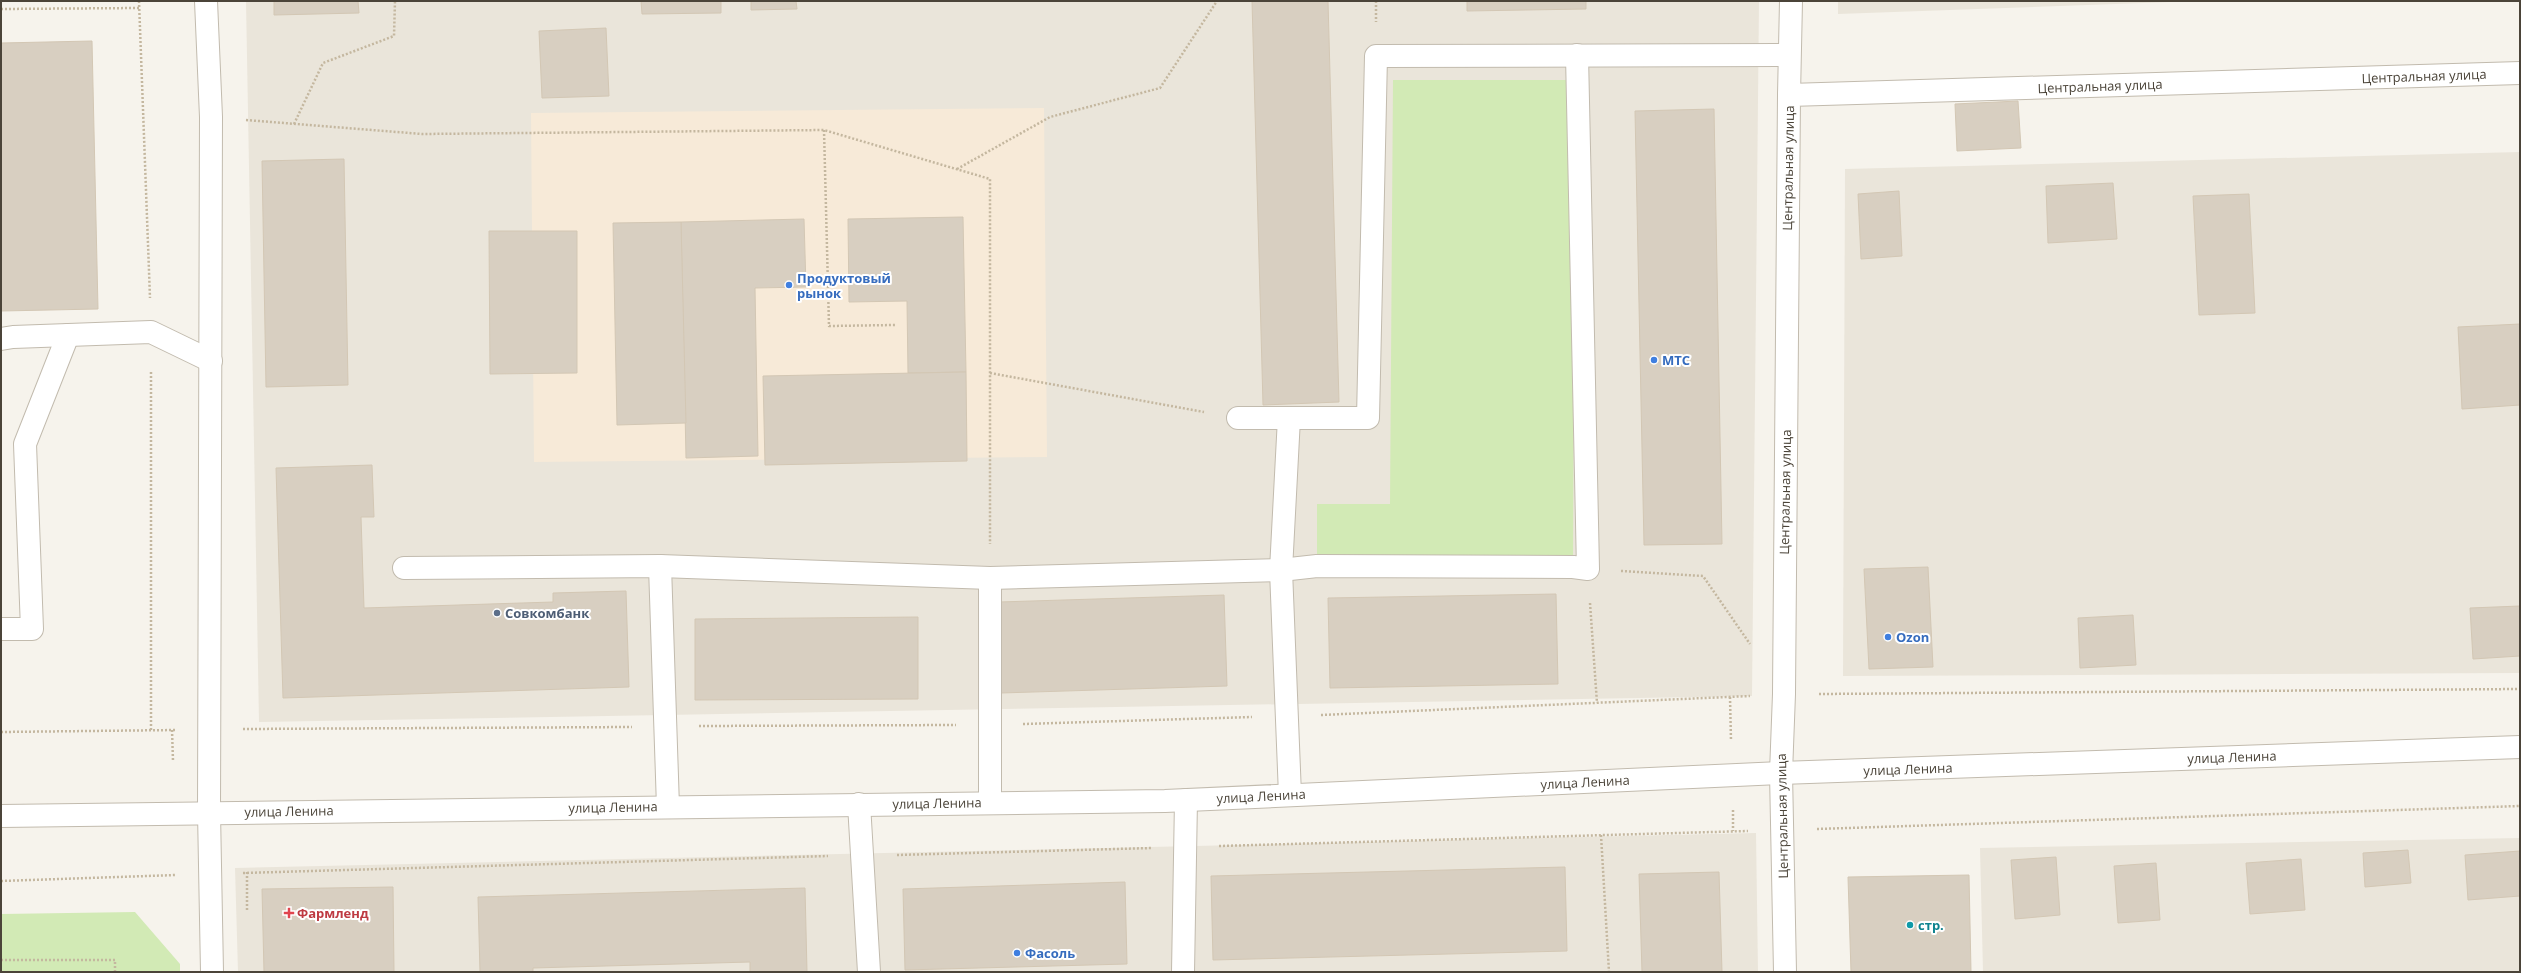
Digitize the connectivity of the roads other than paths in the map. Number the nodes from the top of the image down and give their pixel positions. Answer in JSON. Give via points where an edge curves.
{"nodes":[{"id":1,"x":206,"y":1,"type":"edge"},
{"id":2,"x":1791,"y":1,"type":"edge"},
{"id":3,"x":1578,"y":55,"type":"junction"},
{"id":4,"x":1788,"y":55,"type":"junction"},
{"id":5,"x":2520,"y":73,"type":"edge"},
{"id":6,"x":1789,"y":95,"type":"junction"},
{"id":7,"x":68,"y":335,"type":"junction"},
{"id":8,"x":1,"y":339,"type":"edge"},
{"id":9,"x":211,"y":361,"type":"junction"},
{"id":10,"x":1238,"y":418,"type":"road end"},
{"id":11,"x":1289,"y":418,"type":"junction"},
{"id":12,"x":660,"y":566,"type":"junction"},
{"id":13,"x":404,"y":568,"type":"dead end"},
{"id":14,"x":1281,"y":570,"type":"junction"},
{"id":15,"x":990,"y":578,"type":"junction"},
{"id":16,"x":1,"y":629,"type":"edge"},
{"id":17,"x":2520,"y":747,"type":"edge"},
{"id":18,"x":1781,"y":773,"type":"junction"},
{"id":19,"x":1290,"y":795,"type":"junction"},
{"id":20,"x":1186,"y":800,"type":"junction"},
{"id":21,"x":990,"y":803,"type":"junction"},
{"id":22,"x":860,"y":804,"type":"junction"},
{"id":23,"x":668,"y":806,"type":"junction"},
{"id":24,"x":209,"y":812,"type":"junction"},
{"id":25,"x":1,"y":816,"type":"edge"},
{"id":26,"x":212,"y":972,"type":"edge"},
{"id":27,"x":869,"y":972,"type":"edge"},
{"id":28,"x":1183,"y":972,"type":"edge"},
{"id":29,"x":1785,"y":972,"type":"edge"}],
"edges":[{"from":1,"to":9,"type":"street","via":[[211,117]]},
{"from":2,"to":4,"type":"street"},
{"from":3,"to":4,"type":"street"},
{"from":3,"to":11,"type":"street","via":[[1376,56],[1368,418]]},
{"from":3,"to":14,"type":"street","via":[[1588,569],[1317,566]]},
{"from":4,"to":6,"type":"street"},
{"from":5,"to":6,"type":"street","name":"Центральная улица"},
{"from":6,"to":18,"type":"street","name":"Центральная улица"},
{"from":7,"to":8,"type":"street"},
{"from":7,"to":9,"type":"street","via":[[151,332]]},
{"from":7,"to":16,"type":"street","via":[[25,444],[32,629]]},
{"from":9,"to":24,"type":"street"},
{"from":10,"to":11,"type":"street"},
{"from":11,"to":14,"type":"street"},
{"from":12,"to":13,"type":"street"},
{"from":12,"to":15,"type":"street"},
{"from":12,"to":23,"type":"street"},
{"from":14,"to":15,"type":"street"},
{"from":14,"to":19,"type":"street"},
{"from":15,"to":21,"type":"street"},
{"from":17,"to":18,"type":"street","name":"улица Ленина"},
{"from":18,"to":19,"type":"street","name":"улица Ленина"},
{"from":18,"to":29,"type":"street","name":"Центральная улица"},
{"from":19,"to":20,"type":"street","name":"улица Ленина"},
{"from":20,"to":21,"type":"street","name":"улица Ленина"},
{"from":20,"to":28,"type":"street"},
{"from":21,"to":22,"type":"street","name":"улица Ленина"},
{"from":22,"to":23,"type":"street","name":"улица Ленина"},
{"from":22,"to":27,"type":"street"},
{"from":23,"to":24,"type":"street","name":"улица Ленина"},
{"from":24,"to":25,"type":"street","name":"улица Ленина"},
{"from":24,"to":26,"type":"street"}]}
